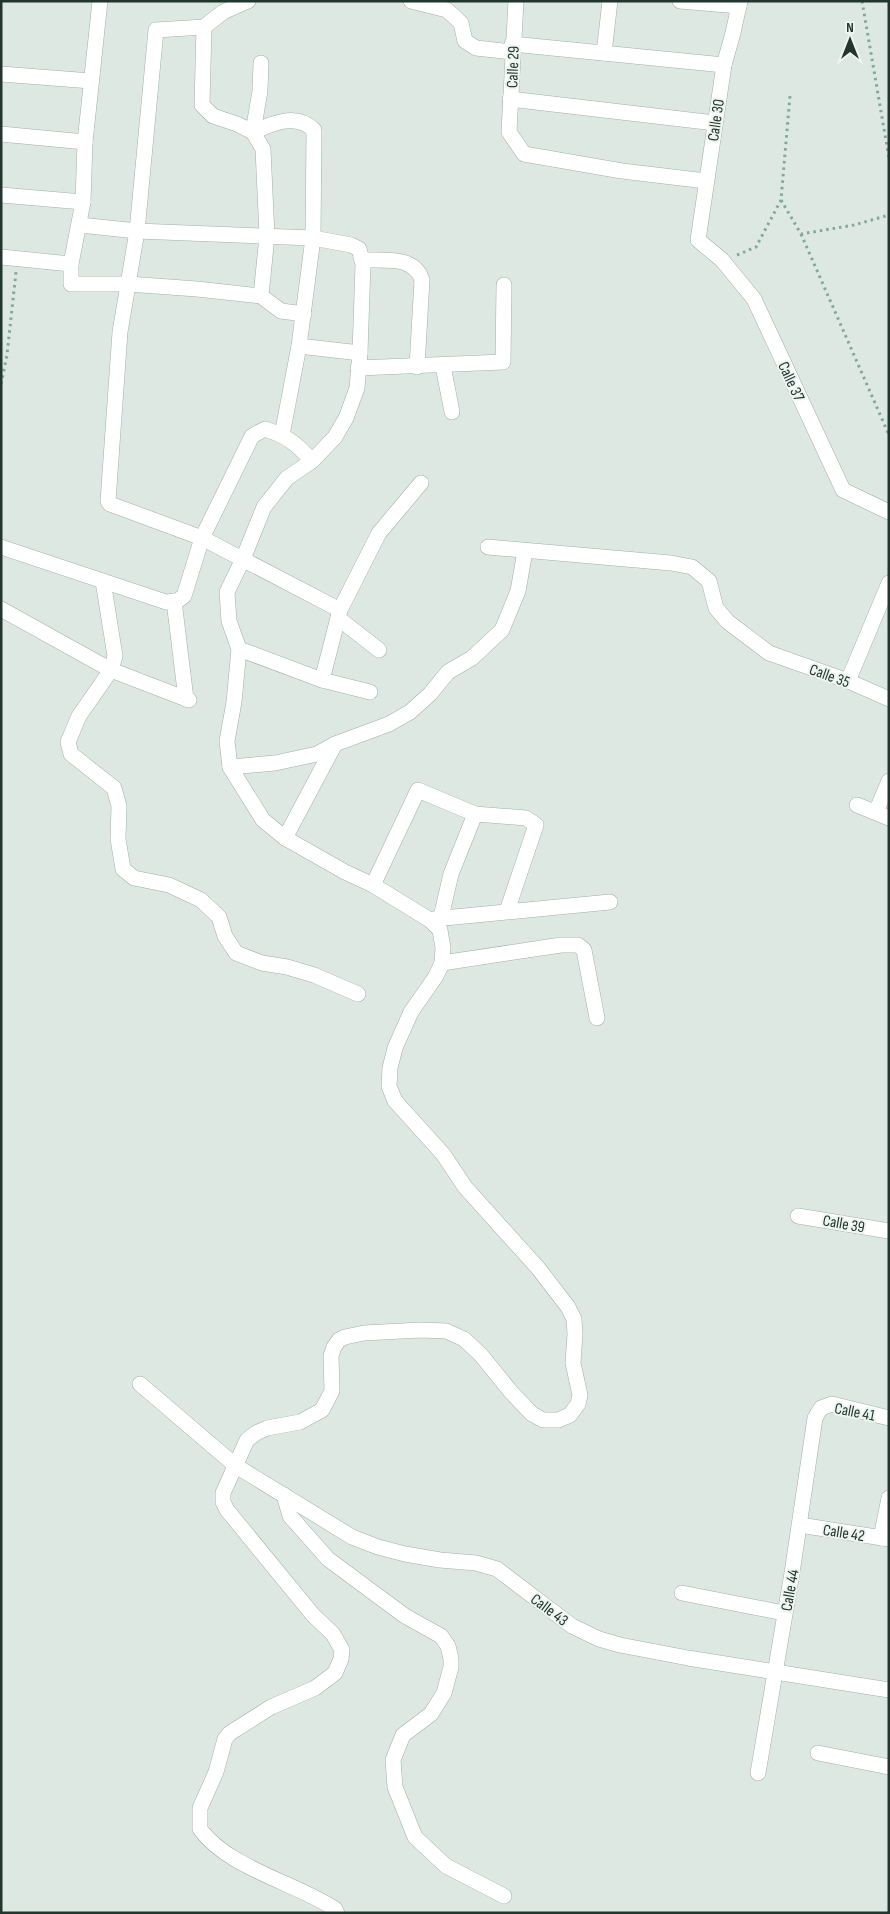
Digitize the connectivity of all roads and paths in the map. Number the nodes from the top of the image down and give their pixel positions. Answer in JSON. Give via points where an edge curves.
{"nodes":[{"id":1,"x":100,"y":1,"type":"edge"},
{"id":2,"x":248,"y":1,"type":"edge"},
{"id":3,"x":410,"y":1,"type":"edge"},
{"id":4,"x":516,"y":1,"type":"edge"},
{"id":5,"x":610,"y":1,"type":"edge"},
{"id":6,"x":680,"y":1,"type":"edge"},
{"id":7,"x":862,"y":1,"type":"edge"},
{"id":8,"x":739,"y":3,"type":"edge"},
{"id":9,"x":204,"y":26,"type":"junction"},
{"id":10,"x":512,"y":48,"type":"junction"},
{"id":11,"x":604,"y":53,"type":"junction"},
{"id":12,"x":261,"y":63,"type":"dead end"},
{"id":13,"x":724,"y":65,"type":"junction"},
{"id":14,"x":1,"y":74,"type":"edge"},
{"id":15,"x":91,"y":81,"type":"junction"},
{"id":16,"x":790,"y":96,"type":"dead end"},
{"id":17,"x":510,"y":99,"type":"junction"},
{"id":18,"x":715,"y":123,"type":"junction"},
{"id":19,"x":252,"y":132,"type":"junction"},
{"id":20,"x":1,"y":134,"type":"edge"},
{"id":21,"x":85,"y":142,"type":"junction"},
{"id":22,"x":889,"y":158,"type":"edge"},
{"id":23,"x":706,"y":181,"type":"junction"},
{"id":24,"x":1,"y":195,"type":"edge"},
{"id":25,"x":781,"y":200,"type":"junction"},
{"id":26,"x":83,"y":202,"type":"junction"},
{"id":27,"x":889,"y":215,"type":"edge"},
{"id":28,"x":80,"y":226,"type":"junction"},
{"id":29,"x":137,"y":231,"type":"junction"},
{"id":30,"x":801,"y":234,"type":"junction"},
{"id":31,"x":267,"y":236,"type":"junction"},
{"id":32,"x":312,"y":238,"type":"junction"},
{"id":33,"x":698,"y":240,"type":"joint"},
{"id":34,"x":1,"y":257,"type":"edge"},
{"id":35,"x":18,"y":259,"type":"junction"},
{"id":36,"x":362,"y":260,"type":"junction"},
{"id":37,"x":722,"y":260,"type":"junction"},
{"id":38,"x":71,"y":264,"type":"junction"},
{"id":39,"x":128,"y":284,"type":"junction"},
{"id":40,"x":504,"y":284,"type":"dead end"},
{"id":41,"x":261,"y":296,"type":"junction"},
{"id":42,"x":304,"y":314,"type":"junction"},
{"id":43,"x":299,"y":346,"type":"junction"},
{"id":44,"x":360,"y":353,"type":"junction"},
{"id":45,"x":443,"y":366,"type":"junction"},
{"id":46,"x":417,"y":367,"type":"junction"},
{"id":47,"x":358,"y":368,"type":"junction"},
{"id":48,"x":1,"y":384,"type":"edge"},
{"id":49,"x":452,"y":412,"type":"dead end"},
{"id":50,"x":282,"y":434,"type":"junction"},
{"id":51,"x":889,"y":435,"type":"edge"},
{"id":52,"x":312,"y":461,"type":"junction"},
{"id":53,"x":421,"y":483,"type":"dead end"},
{"id":54,"x":889,"y":512,"type":"edge"},
{"id":55,"x":202,"y":538,"type":"junction"},
{"id":56,"x":1,"y":547,"type":"edge"},
{"id":57,"x":488,"y":547,"type":"dead end"},
{"id":58,"x":525,"y":551,"type":"junction"},
{"id":59,"x":243,"y":559,"type":"junction"},
{"id":60,"x":103,"y":581,"type":"junction"},
{"id":61,"x":889,"y":582,"type":"edge"},
{"id":62,"x":174,"y":601,"type":"junction"},
{"id":63,"x":884,"y":607,"type":"edge"},
{"id":64,"x":1,"y":609,"type":"edge"},
{"id":65,"x":339,"y":614,"type":"junction"},
{"id":66,"x":239,"y":650,"type":"junction"},
{"id":67,"x":379,"y":650,"type":"dead end"},
{"id":68,"x":111,"y":670,"type":"junction"},
{"id":69,"x":322,"y":680,"type":"junction"},
{"id":70,"x":848,"y":681,"type":"junction"},
{"id":71,"x":370,"y":692,"type":"dead end"},
{"id":72,"x":889,"y":699,"type":"edge"},
{"id":73,"x":335,"y":744,"type":"junction"},
{"id":74,"x":230,"y":767,"type":"junction"},
{"id":75,"x":889,"y":781,"type":"edge"},
{"id":76,"x":856,"y":805,"type":"dead end"},
{"id":77,"x":475,"y":814,"type":"junction"},
{"id":78,"x":882,"y":815,"type":"edge"},
{"id":79,"x":285,"y":838,"type":"junction"},
{"id":80,"x":373,"y":885,"type":"junction"},
{"id":81,"x":610,"y":902,"type":"dead end"},
{"id":82,"x":507,"y":911,"type":"junction"},
{"id":83,"x":435,"y":919,"type":"junction"},
{"id":84,"x":442,"y":963,"type":"junction"},
{"id":85,"x":358,"y":994,"type":"dead end"},
{"id":86,"x":597,"y":1018,"type":"dead end"},
{"id":87,"x":798,"y":1216,"type":"dead end"},
{"id":88,"x":889,"y":1231,"type":"edge"},
{"id":89,"x":140,"y":1384,"type":"dead end"},
{"id":90,"x":821,"y":1408,"type":"joint"},
{"id":91,"x":889,"y":1418,"type":"edge"},
{"id":92,"x":236,"y":1466,"type":"junction"},
{"id":93,"x":284,"y":1495,"type":"junction"},
{"id":94,"x":889,"y":1498,"type":"edge"},
{"id":95,"x":800,"y":1525,"type":"junction"},
{"id":96,"x":885,"y":1539,"type":"edge"},
{"id":97,"x":682,"y":1593,"type":"dead end"},
{"id":98,"x":784,"y":1613,"type":"junction"},
{"id":99,"x":775,"y":1672,"type":"junction"},
{"id":100,"x":889,"y":1690,"type":"edge"},
{"id":101,"x":818,"y":1753,"type":"dead end"},
{"id":102,"x":889,"y":1767,"type":"edge"},
{"id":103,"x":758,"y":1773,"type":"dead end"},
{"id":104,"x":504,"y":1896,"type":"dead end"},
{"id":105,"x":338,"y":1913,"type":"edge"}],
"edges":[{"from":1,"to":15,"type":"street"},
{"from":2,"to":9,"type":"street","via":[[222,12]]},
{"from":3,"to":10,"type":"street","via":[[447,10],[461,23],[465,41],[476,48]]},
{"from":4,"to":10,"type":"street","name":"Calle 29"},
{"from":5,"to":11,"type":"street"},
{"from":6,"to":8,"type":"street"},
{"from":7,"to":22,"type":"path"},
{"from":8,"to":13,"type":"street","name":"Calle 30"},
{"from":9,"to":19,"type":"street","via":[[202,105],[213,116]]},
{"from":9,"to":29,"type":"street","via":[[156,30]]},
{"from":10,"to":11,"type":"street"},
{"from":10,"to":17,"type":"street","name":"Calle 29"},
{"from":11,"to":13,"type":"street"},
{"from":12,"to":19,"type":"street","via":[[260,98]]},
{"from":13,"to":18,"type":"street","name":"Calle 30"},
{"from":14,"to":15,"type":"street"},
{"from":15,"to":21,"type":"street"},
{"from":16,"to":25,"type":"path"},
{"from":17,"to":18,"type":"street"},
{"from":17,"to":23,"type":"street","name":"Calle 29","via":[[509,132],[524,154]]},
{"from":18,"to":23,"type":"street","name":"Calle 30"},
{"from":19,"to":31,"type":"street","via":[[263,149]]},
{"from":19,"to":32,"type":"street","via":[[279,121],[299,121],[314,130]]},
{"from":20,"to":21,"type":"street"},
{"from":21,"to":26,"type":"street"},
{"from":23,"to":33,"type":"street","name":"Calle 30"},
{"from":24,"to":26,"type":"street"},
{"from":25,"to":30,"type":"path"},
{"from":25,"to":37,"type":"path","via":[[756,247]]},
{"from":26,"to":28,"type":"street"},
{"from":27,"to":30,"type":"path","via":[[854,226]]},
{"from":28,"to":29,"type":"street"},
{"from":28,"to":38,"type":"street"},
{"from":29,"to":31,"type":"street"},
{"from":29,"to":39,"type":"street"},
{"from":30,"to":51,"type":"path"},
{"from":31,"to":32,"type":"street"},
{"from":31,"to":41,"type":"street"},
{"from":32,"to":36,"type":"street","via":[[351,245],[359,249]]},
{"from":32,"to":42,"type":"street"},
{"from":33,"to":37,"type":"street","name":"Calle 37"},
{"from":34,"to":35,"type":"street"},
{"from":35,"to":38,"type":"street"},
{"from":35,"to":48,"type":"path"},
{"from":36,"to":44,"type":"street"},
{"from":36,"to":46,"type":"street","via":[[405,261],[420,272]]},
{"from":37,"to":54,"type":"street","name":"Calle 37","via":[[754,299],[843,490]]},
{"from":38,"to":39,"type":"street","via":[[71,284]]},
{"from":39,"to":41,"type":"street"},
{"from":39,"to":55,"type":"street","via":[[120,332],[108,501]]},
{"from":40,"to":45,"type":"street","via":[[504,362]]},
{"from":41,"to":42,"type":"street","via":[[281,311]]},
{"from":42,"to":43,"type":"street"},
{"from":43,"to":44,"type":"street"},
{"from":43,"to":50,"type":"street"},
{"from":44,"to":47,"type":"street"},
{"from":45,"to":46,"type":"street"},
{"from":45,"to":49,"type":"street"},
{"from":46,"to":47,"type":"street"},
{"from":47,"to":52,"type":"street","via":[[356,388],[346,418],[336,437]]},
{"from":50,"to":52,"type":"street","via":[[298,445]]},
{"from":50,"to":55,"type":"street","via":[[265,429],[252,436]]},
{"from":52,"to":59,"type":"street","via":[[287,478],[264,507]]},
{"from":53,"to":65,"type":"street","via":[[379,534]]},
{"from":55,"to":59,"type":"street"},
{"from":55,"to":62,"type":"street","via":[[184,596]]},
{"from":56,"to":60,"type":"street"},
{"from":57,"to":58,"type":"street","name":"Calle 35"},
{"from":58,"to":70,"type":"street","name":"Calle 35","via":[[692,567],[709,581],[716,608],[728,622],[769,653]]},
{"from":58,"to":73,"type":"street","via":[[518,591],[502,630],[472,658],[448,672],[410,712],[389,724]]},
{"from":59,"to":65,"type":"street"},
{"from":59,"to":66,"type":"street","via":[[227,592],[229,621]]},
{"from":60,"to":62,"type":"street","via":[[166,602]]},
{"from":60,"to":68,"type":"street","via":[[115,656]]},
{"from":61,"to":63,"type":"street"},
{"from":62,"to":68,"type":"street","via":[[187,699]]},
{"from":63,"to":70,"type":"street"},
{"from":64,"to":68,"type":"street"},
{"from":65,"to":67,"type":"street"},
{"from":65,"to":69,"type":"street"},
{"from":66,"to":69,"type":"street"},
{"from":66,"to":74,"type":"street","via":[[227,741]]},
{"from":68,"to":85,"type":"street","via":[[79,716],[68,742],[71,754],[114,788],[119,806],[118,839],[123,869],[134,878],[169,885],[201,900],[219,917],[225,936],[236,953],[262,963],[314,975]]},
{"from":69,"to":71,"type":"street"},
{"from":70,"to":72,"type":"street","name":"Calle 35"},
{"from":73,"to":74,"type":"street","via":[[317,754],[300,758]]},
{"from":73,"to":79,"type":"street"},
{"from":74,"to":79,"type":"street","via":[[263,820]]},
{"from":75,"to":78,"type":"street"},
{"from":76,"to":78,"type":"street"},
{"from":77,"to":80,"type":"street","via":[[418,790]]},
{"from":77,"to":82,"type":"street","via":[[526,818],[536,825]]},
{"from":77,"to":83,"type":"street"},
{"from":79,"to":80,"type":"street"},
{"from":80,"to":83,"type":"street"},
{"from":81,"to":82,"type":"street"},
{"from":82,"to":83,"type":"street"},
{"from":83,"to":84,"type":"street","via":[[443,948]]},
{"from":84,"to":86,"type":"street","via":[[578,945],[584,950]]},
{"from":84,"to":92,"type":"street","via":[[411,1012],[390,1068],[389,1086],[395,1101],[443,1154],[465,1187],[538,1268],[568,1307],[574,1319],[573,1363],[580,1387],[578,1404],[570,1415],[558,1420],[543,1420],[532,1414],[470,1344],[446,1331],[364,1333],[345,1337],[334,1346],[331,1356],[332,1391],[322,1410],[300,1422],[256,1433],[247,1440]]},
{"from":87,"to":88,"type":"street","name":"Calle 39"},
{"from":89,"to":92,"type":"street","name":"Calle 43"},
{"from":90,"to":91,"type":"street","name":"Calle 41","via":[[832,1404]]},
{"from":90,"to":95,"type":"street","name":"Calle 44","via":[[815,1418]]},
{"from":92,"to":93,"type":"street","name":"Calle 43"},
{"from":92,"to":105,"type":"street","via":[[223,1493],[227,1510],[313,1615],[333,1634],[342,1650],[335,1673],[315,1688],[271,1707],[225,1739],[216,1772],[200,1808],[200,1829],[216,1846],[259,1872],[312,1895]]},
{"from":93,"to":99,"type":"street","name":"Calle 43","via":[[352,1537],[378,1547],[497,1569],[572,1626],[599,1639],[620,1646]]},
{"from":93,"to":104,"type":"street","via":[[290,1516],[328,1559],[405,1616],[440,1636],[448,1646],[451,1667],[444,1693],[430,1714],[403,1735],[393,1760],[396,1787],[416,1837],[446,1866]]},
{"from":94,"to":96,"type":"street"},
{"from":95,"to":96,"type":"street","name":"Calle 42"},
{"from":95,"to":98,"type":"street","name":"Calle 44"},
{"from":97,"to":98,"type":"street"},
{"from":98,"to":99,"type":"street","name":"Calle 44"},
{"from":99,"to":100,"type":"street","name":"Calle 43"},
{"from":99,"to":103,"type":"street","name":"Calle 44"},
{"from":101,"to":102,"type":"street"}]}
